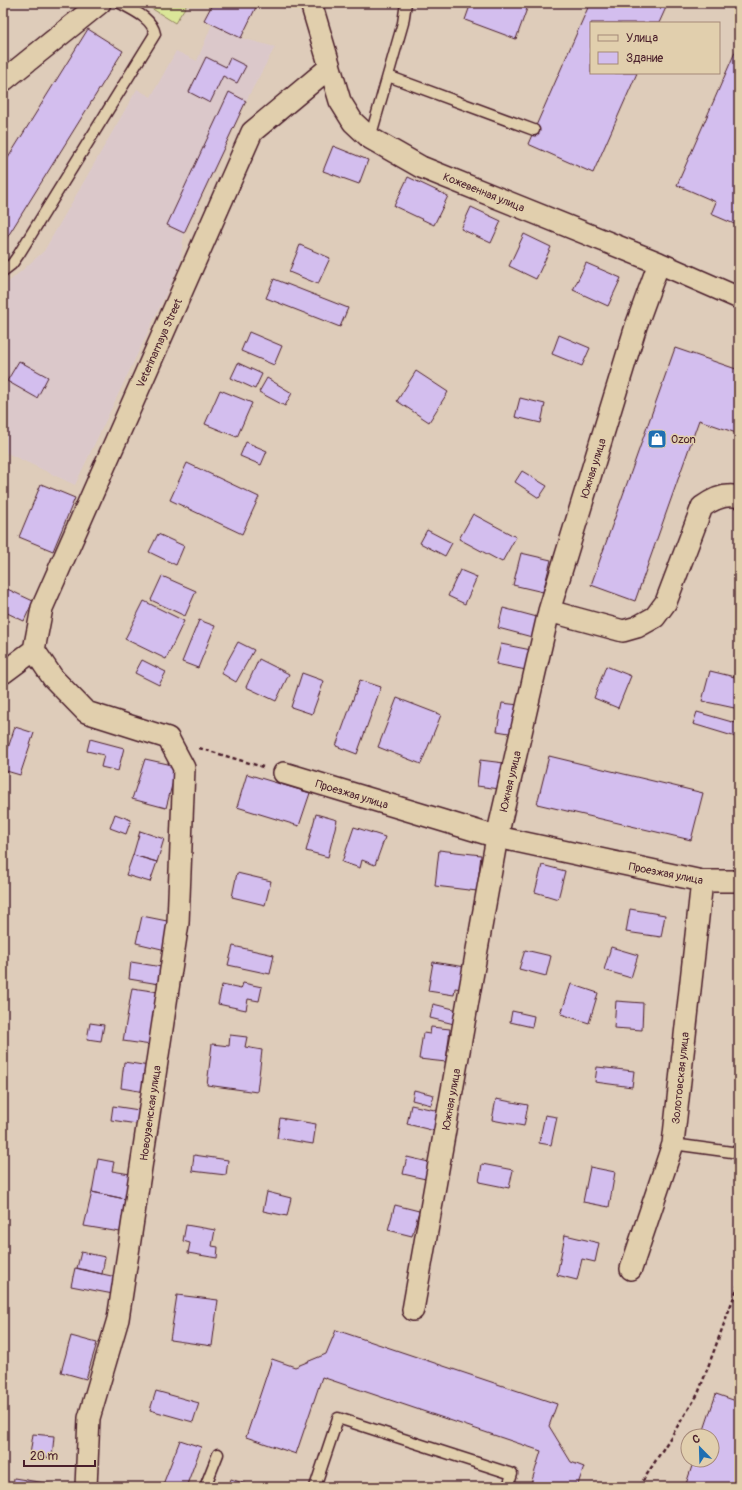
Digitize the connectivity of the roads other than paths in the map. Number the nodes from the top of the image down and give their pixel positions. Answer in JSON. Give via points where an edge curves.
{"nodes":[{"id":1,"x":100,"y":3,"type":"edge"},
{"id":2,"x":120,"y":3,"type":"edge"},
{"id":3,"x":311,"y":3,"type":"edge"},
{"id":4,"x":406,"y":3,"type":"edge"},
{"id":5,"x":330,"y":67,"type":"junction"},
{"id":6,"x":388,"y":76,"type":"junction"},
{"id":7,"x":3,"y":81,"type":"edge"},
{"id":8,"x":534,"y":130,"type":"dead end"},
{"id":9,"x":370,"y":138,"type":"junction"},
{"id":10,"x":659,"y":264,"type":"junction"},
{"id":11,"x":3,"y":271,"type":"edge"},
{"id":12,"x":739,"y":298,"type":"edge"},
{"id":13,"x":739,"y":496,"type":"edge"},
{"id":14,"x":549,"y":611,"type":"junction"},
{"id":15,"x":34,"y":650,"type":"junction"},
{"id":16,"x":3,"y":673,"type":"edge"},
{"id":17,"x":284,"y":773,"type":"road end"},
{"id":18,"x":497,"y":837,"type":"junction"},
{"id":19,"x":739,"y":880,"type":"edge"},
{"id":20,"x":702,"y":881,"type":"junction"},
{"id":21,"x":673,"y":1144,"type":"junction"},
{"id":22,"x":739,"y":1153,"type":"edge"},
{"id":23,"x":631,"y":1269,"type":"dead end"},
{"id":24,"x":413,"y":1310,"type":"dead end"},
{"id":25,"x":218,"y":1454,"type":"dead end"},
{"id":26,"x":86,"y":1487,"type":"edge"},
{"id":27,"x":205,"y":1487,"type":"edge"},
{"id":28,"x":315,"y":1487,"type":"edge"},
{"id":29,"x":508,"y":1487,"type":"edge"}],
"edges":[{"from":1,"to":7,"type":"street"},
{"from":2,"to":11,"type":"lane","via":[[148,20],[154,27],[155,34],[19,254]]},
{"from":3,"to":5,"type":"street","name":"Кожевенная улица"},
{"from":4,"to":6,"type":"lane"},
{"from":5,"to":9,"type":"street","name":"Кожевенная улица","via":[[340,101],[353,122]]},
{"from":5,"to":15,"type":"street","name":"Veterinarnaya Street","via":[[252,132],[42,608]]},
{"from":6,"to":8,"type":"lane"},
{"from":6,"to":9,"type":"lane"},
{"from":9,"to":10,"type":"street","name":"Кожевенная улица","via":[[421,166]]},
{"from":10,"to":12,"type":"street","name":"Кожевенная улица"},
{"from":10,"to":14,"type":"street","name":"Южная улица","via":[[636,326]]},
{"from":13,"to":14,"type":"street","via":[[731,494],[720,497],[702,507],[666,602],[655,617],[623,631]]},
{"from":14,"to":18,"type":"street","name":"Южная улица"},
{"from":15,"to":16,"type":"street"},
{"from":15,"to":26,"type":"street","name":"Новоузенская улица","via":[[53,678],[86,712],[168,738],[184,768],[178,923],[118,1319],[89,1418]]},
{"from":17,"to":18,"type":"street","name":"Проезжая улица"},
{"from":18,"to":20,"type":"street","name":"Проезжая улица"},
{"from":18,"to":24,"type":"street","name":"Южная улица"},
{"from":19,"to":20,"type":"street","name":"Проезжая улица"},
{"from":20,"to":21,"type":"street","name":"Золотовская улица"},
{"from":21,"to":22,"type":"lane"},
{"from":21,"to":23,"type":"street","name":"Золотовская улица"},
{"from":25,"to":27,"type":"lane"},
{"from":28,"to":29,"type":"lane","via":[[338,1418],[512,1474]]}]}
